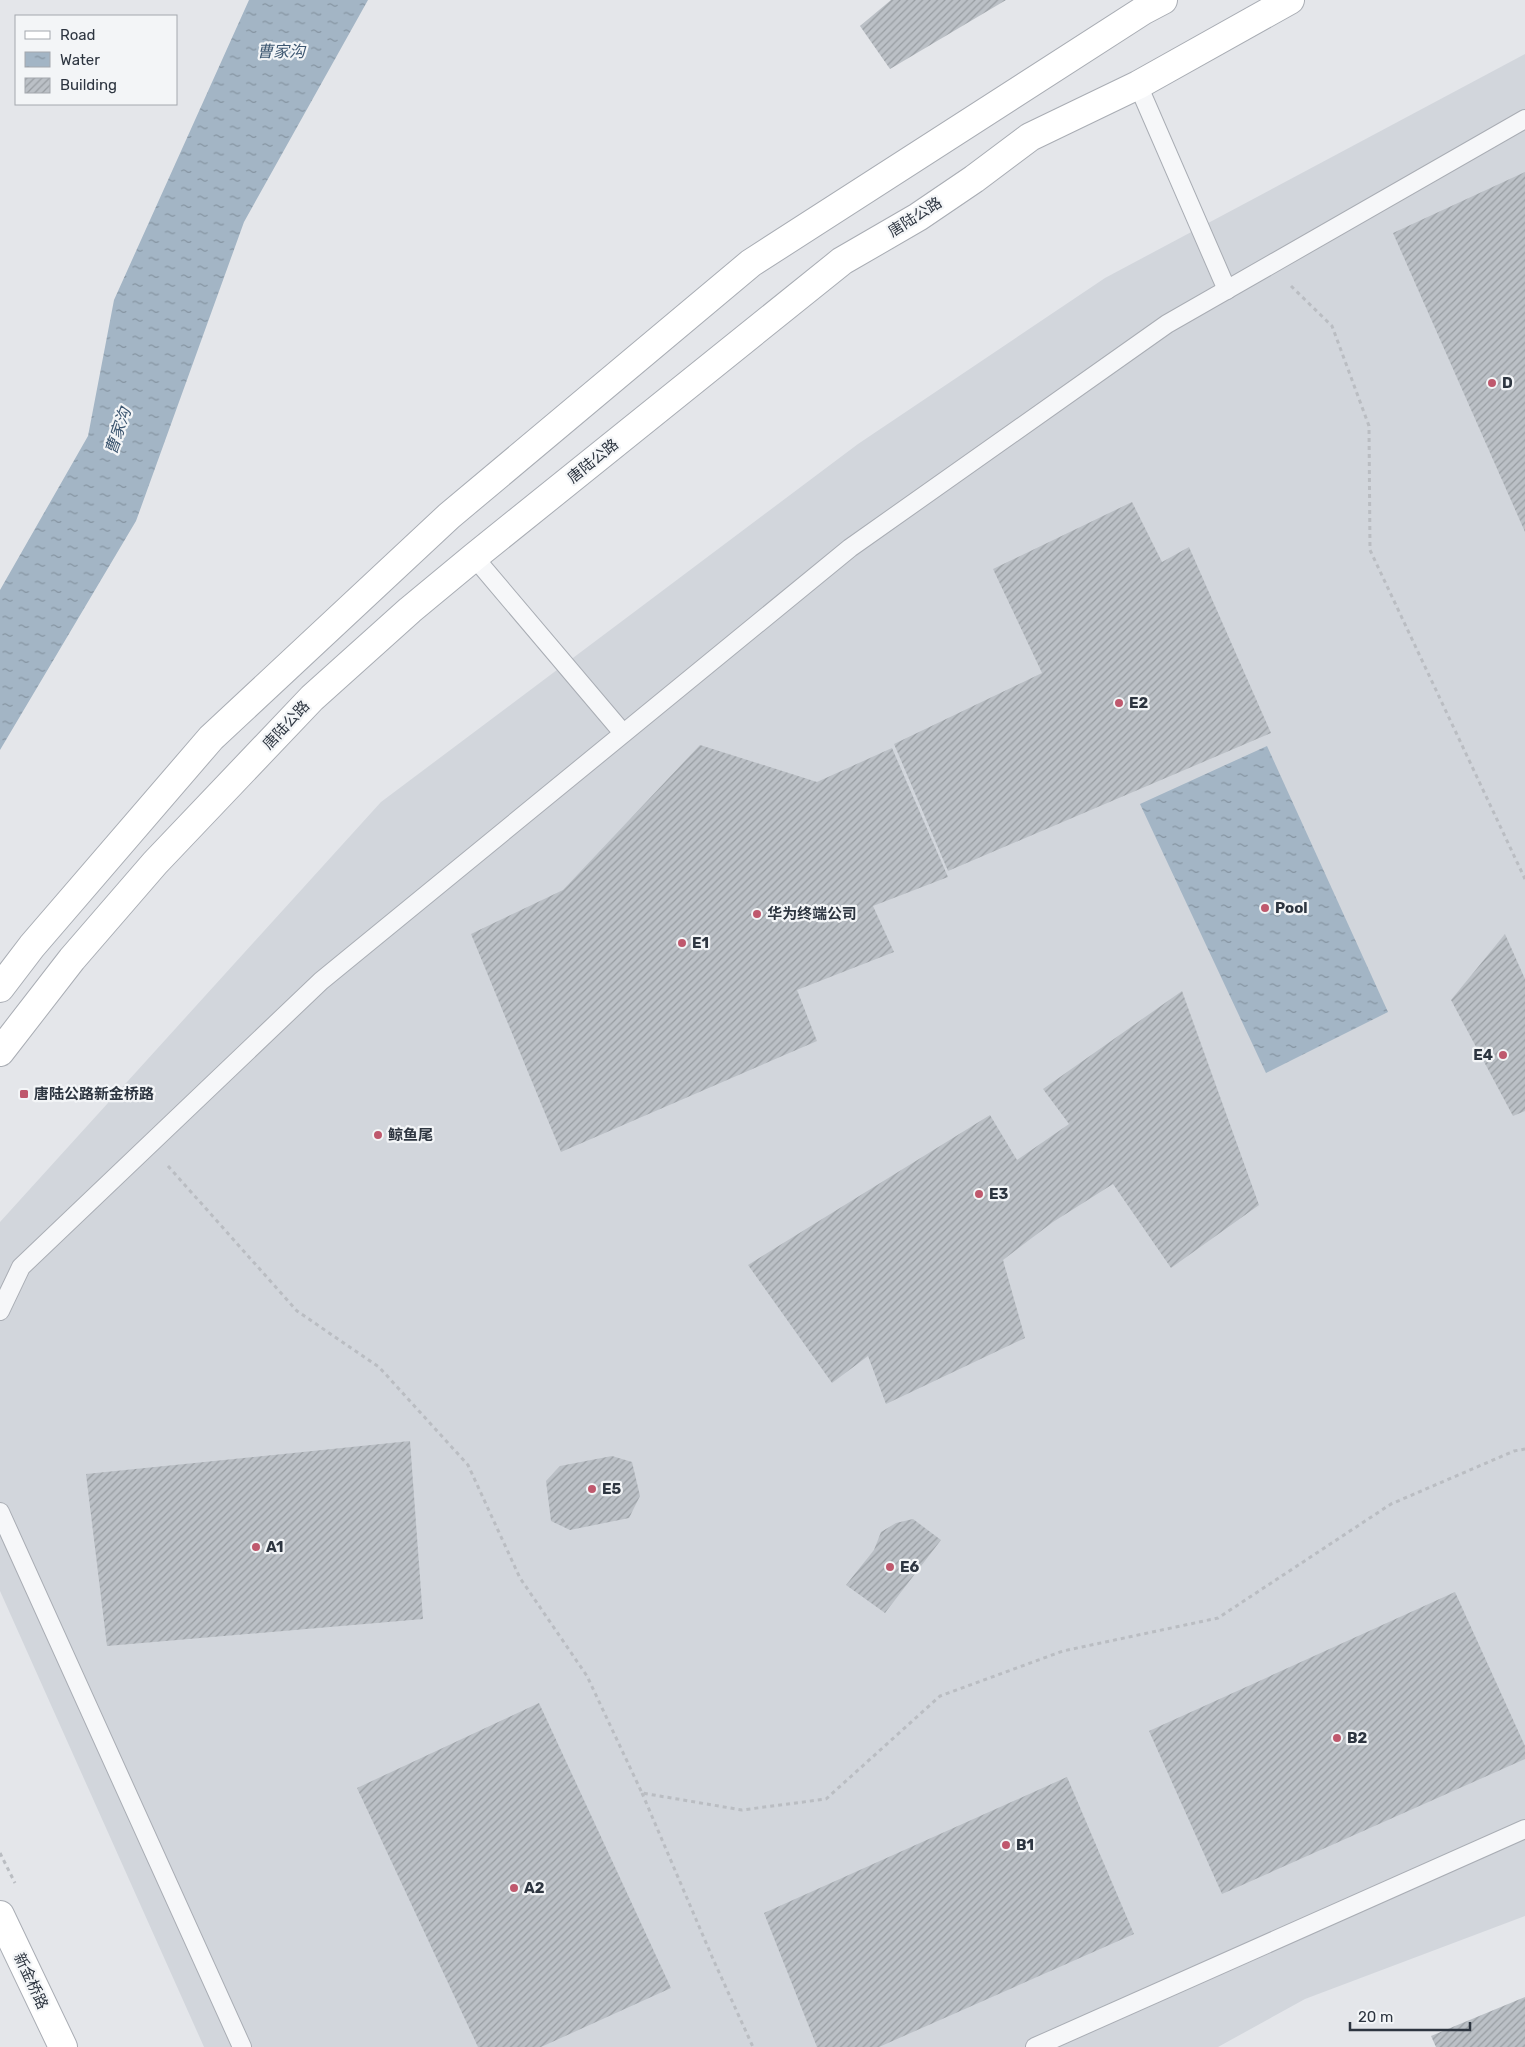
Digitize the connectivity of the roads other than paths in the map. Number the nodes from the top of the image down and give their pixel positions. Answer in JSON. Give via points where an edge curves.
{"nodes":[{"id":1,"x":1164,"y":0,"type":"edge"},
{"id":2,"x":1290,"y":0,"type":"edge"},
{"id":3,"x":1138,"y":85,"type":"junction"},
{"id":4,"x":1525,"y":119,"type":"edge"},
{"id":5,"x":1228,"y":290,"type":"junction"},
{"id":6,"x":474,"y":557,"type":"junction"},
{"id":7,"x":624,"y":733,"type":"junction"},
{"id":8,"x":0,"y":988,"type":"edge"},
{"id":9,"x":0,"y":1052,"type":"edge"},
{"id":10,"x":0,"y":1311,"type":"edge"},
{"id":11,"x":0,"y":1512,"type":"edge"},
{"id":12,"x":1525,"y":1829,"type":"edge"},
{"id":13,"x":0,"y":1915,"type":"edge"},
{"id":14,"x":63,"y":2047,"type":"edge"},
{"id":15,"x":242,"y":2047,"type":"edge"},
{"id":16,"x":1035,"y":2047,"type":"edge"}],
"edges":[{"from":1,"to":8,"type":"main road","via":[[751,263],[456,510],[211,738],[32,946]]},
{"from":2,"to":3,"type":"main road","name":"唐陆公路"},
{"from":3,"to":5,"type":"lane"},
{"from":3,"to":6,"type":"main road","name":"唐陆公路","via":[[1030,137],[918,217],[842,261]]},
{"from":4,"to":5,"type":"lane"},
{"from":5,"to":7,"type":"lane","via":[[1167,324],[850,548]]},
{"from":6,"to":7,"type":"lane"},
{"from":6,"to":9,"type":"main road","name":"唐陆公路","via":[[312,698],[155,863],[72,959]]},
{"from":7,"to":10,"type":"lane","via":[[321,980],[21,1267]]},
{"from":11,"to":15,"type":"lane"},
{"from":12,"to":16,"type":"lane"},
{"from":13,"to":14,"type":"main road","name":"新金桥路"}]}
